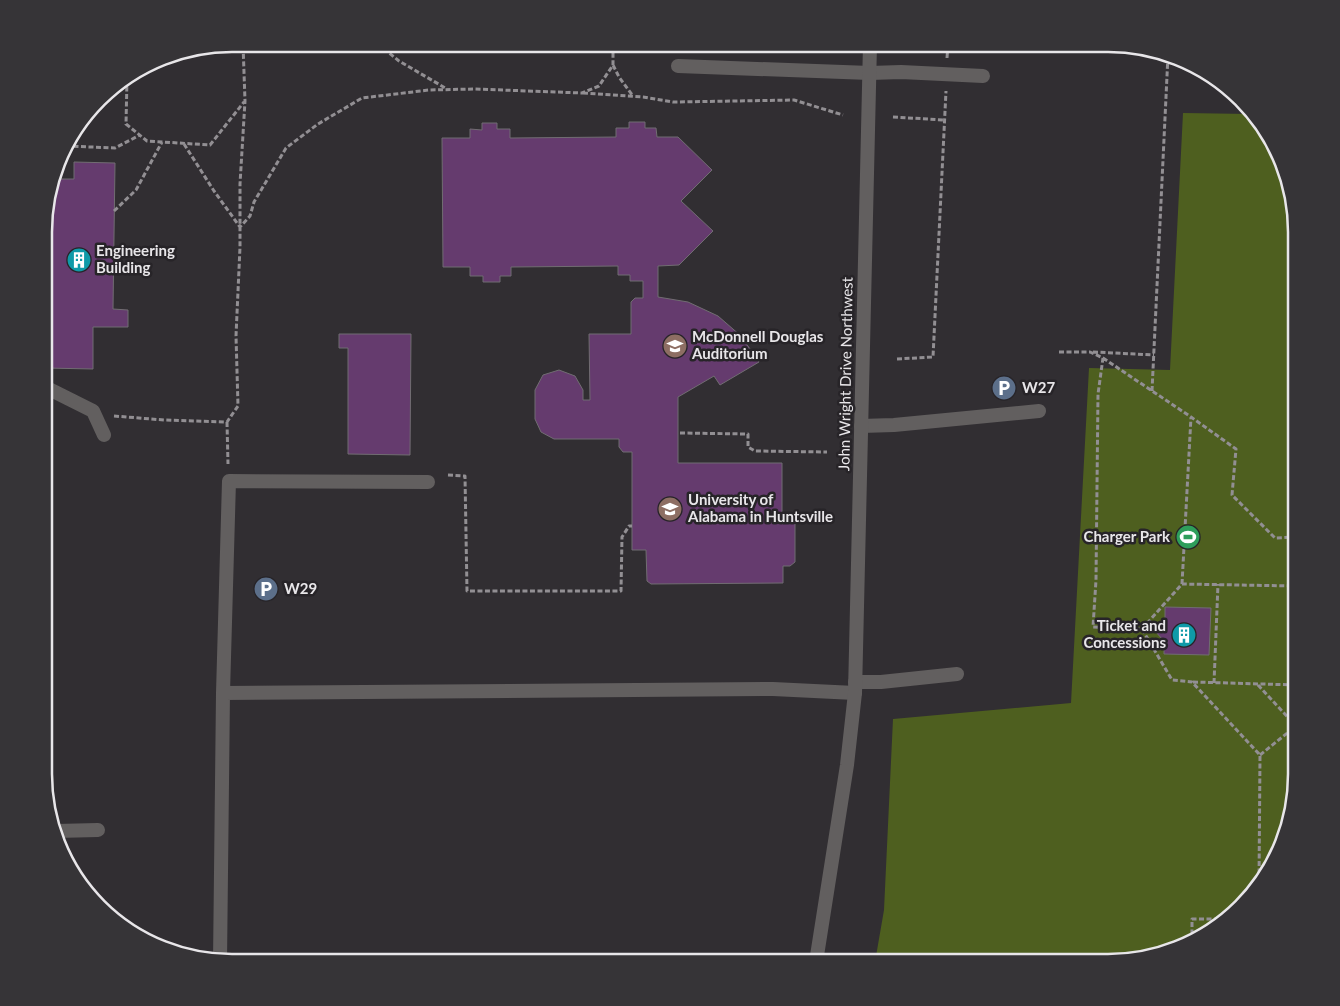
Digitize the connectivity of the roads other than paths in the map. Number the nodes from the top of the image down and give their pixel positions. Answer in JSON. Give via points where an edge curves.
{"nodes":[{"id":1,"x":870,"y":52,"type":"edge"},
{"id":2,"x":678,"y":66,"type":"dead end"},
{"id":3,"x":870,"y":73,"type":"junction"},
{"id":4,"x":983,"y":76,"type":"dead end"},
{"id":5,"x":52,"y":391,"type":"edge"},
{"id":6,"x":1039,"y":412,"type":"dead end"},
{"id":7,"x":861,"y":426,"type":"junction"},
{"id":8,"x":104,"y":435,"type":"dead end"},
{"id":9,"x":428,"y":482,"type":"dead end"},
{"id":10,"x":957,"y":674,"type":"dead end"},
{"id":11,"x":855,"y":688,"type":"junction"},
{"id":12,"x":223,"y":693,"type":"junction"},
{"id":13,"x":98,"y":830,"type":"dead end"},
{"id":14,"x":62,"y":831,"type":"edge"},
{"id":15,"x":220,"y":953,"type":"edge"},
{"id":16,"x":817,"y":954,"type":"edge"}],
"edges":[{"from":1,"to":3,"type":"street","name":"John Wright Drive Northwest"},
{"from":2,"to":3,"type":"street"},
{"from":3,"to":4,"type":"street"},
{"from":3,"to":7,"type":"street","name":"John Wright Drive Northwest"},
{"from":5,"to":8,"type":"street","via":[[93,412]]},
{"from":6,"to":7,"type":"street"},
{"from":7,"to":11,"type":"street","name":"John Wright Drive Northwest"},
{"from":9,"to":12,"type":"street","via":[[229,481]]},
{"from":10,"to":11,"type":"street"},
{"from":11,"to":12,"type":"street"},
{"from":11,"to":16,"type":"street","name":"John Wright Drive Northwest","via":[[847,765]]},
{"from":12,"to":15,"type":"street"},
{"from":13,"to":14,"type":"street"}]}
